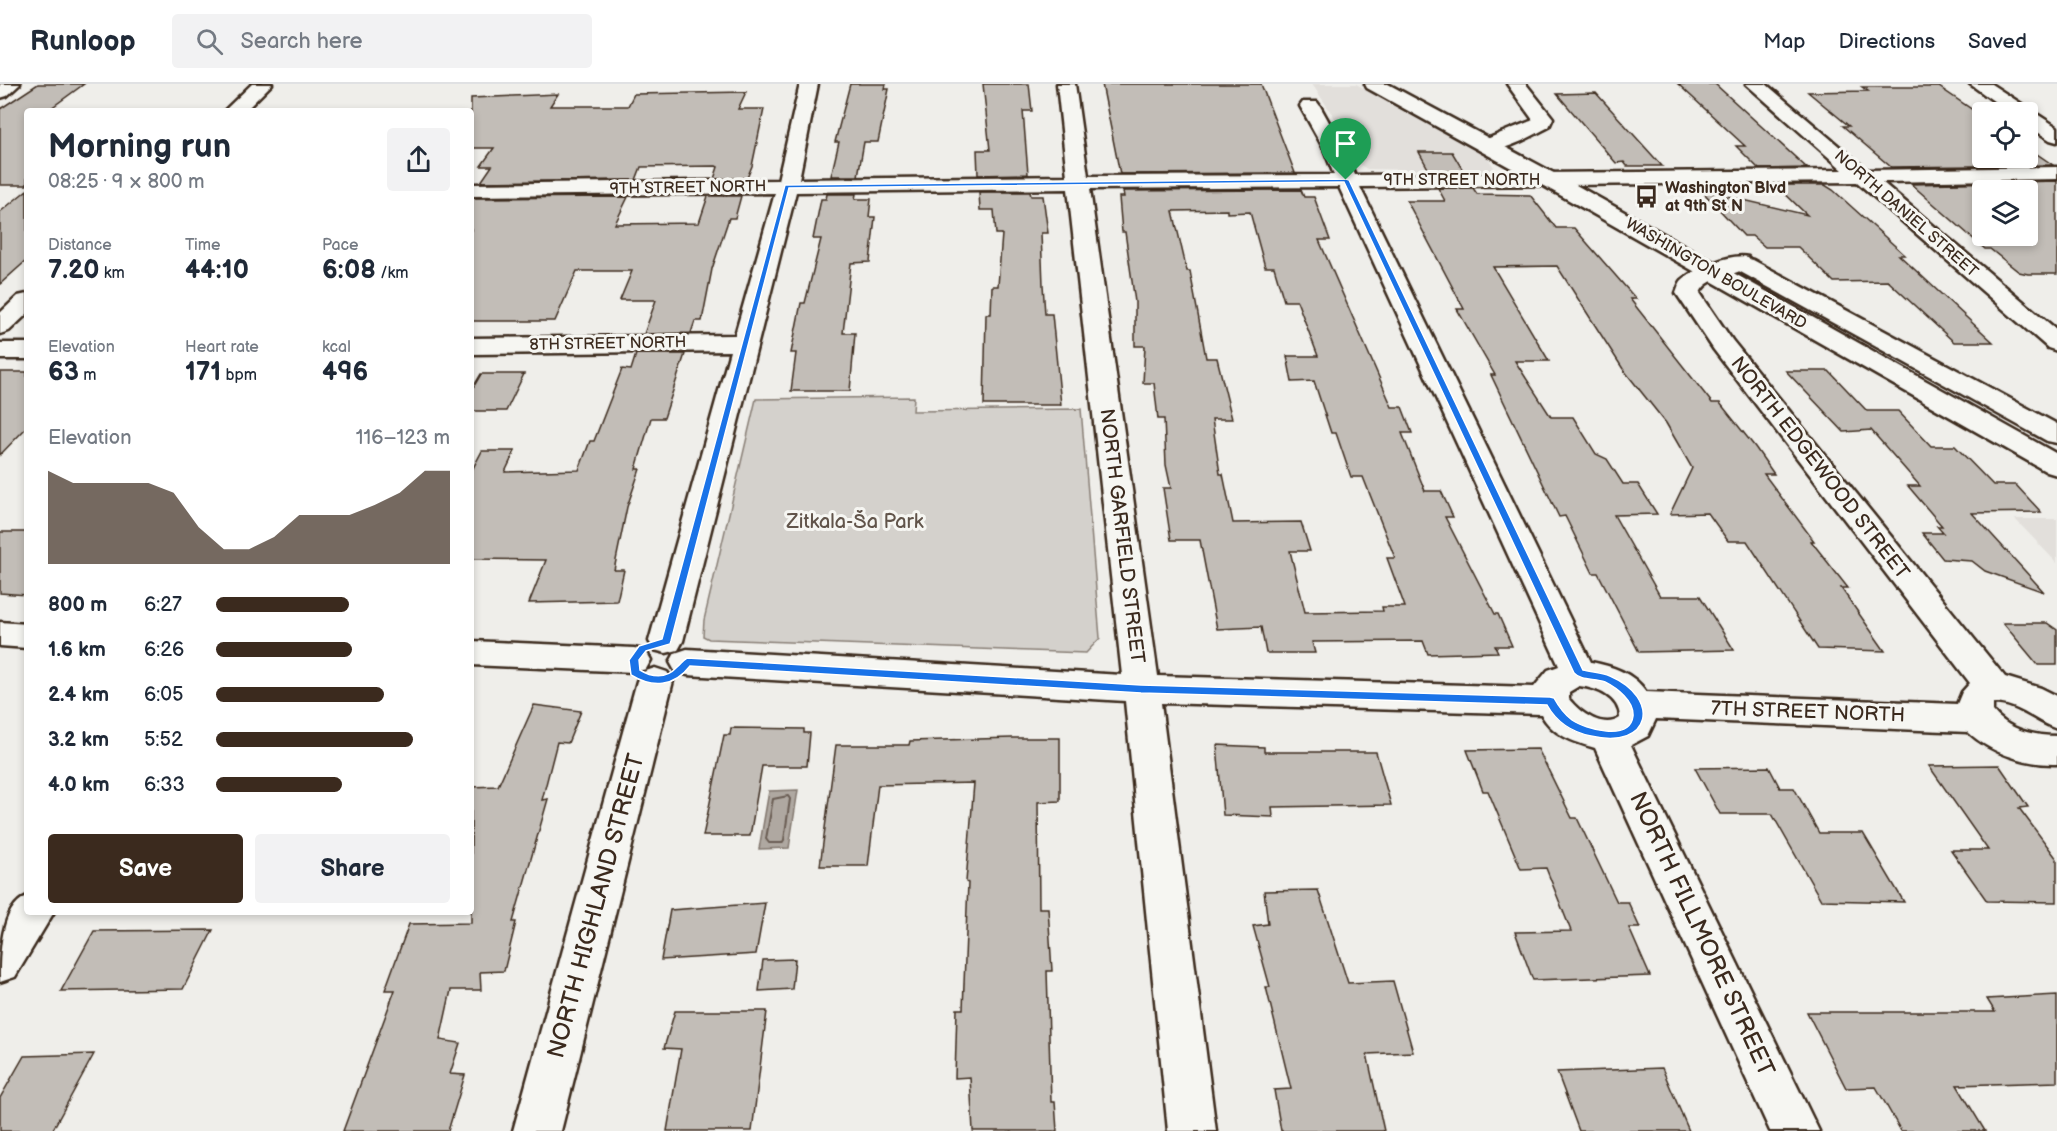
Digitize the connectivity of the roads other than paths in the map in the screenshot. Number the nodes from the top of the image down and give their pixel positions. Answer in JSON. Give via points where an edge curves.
{"nodes":[{"id":1,"x":11,"y":84,"type":"edge"},
{"id":2,"x":263,"y":84,"type":"edge"},
{"id":3,"x":809,"y":84,"type":"edge"},
{"id":4,"x":1066,"y":84,"type":"edge"},
{"id":5,"x":1374,"y":84,"type":"edge"},
{"id":6,"x":1410,"y":84,"type":"edge"},
{"id":7,"x":1516,"y":84,"type":"edge"},
{"id":8,"x":1755,"y":84,"type":"edge"},
{"id":9,"x":1978,"y":84,"type":"edge"},
{"id":10,"x":0,"y":92,"type":"edge"},
{"id":11,"x":1304,"y":96,"type":"dead end"},
{"id":12,"x":2006,"y":102,"type":"edge"},
{"id":13,"x":237,"y":108,"type":"edge"},
{"id":14,"x":2038,"y":124,"type":"edge"},
{"id":15,"x":2057,"y":136,"type":"edge"},
{"id":16,"x":1513,"y":138,"type":"junction"},
{"id":17,"x":1486,"y":145,"type":"junction"},
{"id":18,"x":2057,"y":173,"type":"edge"},
{"id":19,"x":1862,"y":176,"type":"junction"},
{"id":20,"x":1547,"y":179,"type":"junction"},
{"id":21,"x":1346,"y":180,"type":"junction"},
{"id":22,"x":1588,"y":180,"type":"junction"},
{"id":23,"x":1078,"y":182,"type":"junction"},
{"id":24,"x":787,"y":186,"type":"junction"},
{"id":25,"x":474,"y":190,"type":"edge"},
{"id":26,"x":1659,"y":218,"type":"dead end"},
{"id":27,"x":1724,"y":262,"type":"junction"},
{"id":28,"x":24,"y":304,"type":"edge"},
{"id":29,"x":0,"y":326,"type":"edge"},
{"id":30,"x":746,"y":343,"type":"junction"},
{"id":31,"x":2057,"y":343,"type":"edge"},
{"id":32,"x":474,"y":346,"type":"edge"},
{"id":33,"x":0,"y":351,"type":"edge"},
{"id":34,"x":24,"y":351,"type":"edge"},
{"id":35,"x":2057,"y":435,"type":"edge"},
{"id":36,"x":2057,"y":466,"type":"edge"},
{"id":37,"x":0,"y":634,"type":"edge"},
{"id":38,"x":24,"y":636,"type":"edge"},
{"id":39,"x":474,"y":653,"type":"edge"},
{"id":40,"x":661,"y":661,"type":"junction"},
{"id":41,"x":1579,"y":673,"type":"junction"},
{"id":42,"x":1141,"y":689,"type":"junction"},
{"id":43,"x":1550,"y":701,"type":"junction"},
{"id":44,"x":1987,"y":704,"type":"junction"},
{"id":45,"x":1636,"y":705,"type":"junction"},
{"id":46,"x":2057,"y":715,"type":"edge"},
{"id":47,"x":1608,"y":736,"type":"junction"},
{"id":48,"x":2053,"y":756,"type":"edge"},
{"id":49,"x":31,"y":915,"type":"edge"},
{"id":50,"x":0,"y":963,"type":"edge"},
{"id":51,"x":537,"y":1131,"type":"edge"},
{"id":52,"x":1192,"y":1131,"type":"edge"},
{"id":53,"x":1796,"y":1131,"type":"edge"}],
"edges":[{"from":1,"to":10,"type":"street"},
{"from":2,"to":13,"type":"street"},
{"from":3,"to":24,"type":"street","name":"NORTH HIGHLAND STREET"},
{"from":4,"to":23,"type":"street","name":"NORTH GARFIELD STREET"},
{"from":5,"to":17,"type":"street","name":"WASHINGTON BOULEVARD"},
{"from":6,"to":16,"type":"street","name":"WASHINGTON BOULEVARD"},
{"from":7,"to":16,"type":"street","via":[[1543,118],[1542,123]]},
{"from":8,"to":19,"type":"street","name":"NORTH DANIEL STREET"},
{"from":9,"to":12,"type":"street"},
{"from":11,"to":21,"type":"street","via":[[1334,149]]},
{"from":14,"to":15,"type":"street"},
{"from":16,"to":17,"type":"street"},
{"from":16,"to":22,"type":"street","name":"WASHINGTON BOULEVARD"},
{"from":17,"to":20,"type":"street","name":"WASHINGTON BOULEVARD"},
{"from":18,"to":19,"type":"street","name":"9TH STREET NORTH"},
{"from":19,"to":22,"type":"street","name":"9TH STREET NORTH"},
{"from":19,"to":31,"type":"street","name":"NORTH DANIEL STREET"},
{"from":20,"to":21,"type":"street","name":"9TH STREET NORTH"},
{"from":20,"to":22,"type":"street","name":"9TH STREET NORTH"},
{"from":20,"to":27,"type":"street","name":"WASHINGTON BOULEVARD"},
{"from":21,"to":23,"type":"street","name":"9TH STREET NORTH"},
{"from":21,"to":41,"type":"street"},
{"from":22,"to":26,"type":"street","name":"WASHINGTON BOULEVARD"},
{"from":23,"to":24,"type":"street","name":"9TH STREET NORTH"},
{"from":23,"to":42,"type":"street","name":"NORTH GARFIELD STREET"},
{"from":24,"to":25,"type":"street","name":"9TH STREET NORTH"},
{"from":24,"to":30,"type":"street","name":"NORTH HIGHLAND STREET"},
{"from":27,"to":35,"type":"street","name":"WASHINGTON BOULEVARD"},
{"from":27,"to":36,"type":"street","name":"WASHINGTON BOULEVARD"},
{"from":27,"to":44,"type":"street","name":"NORTH EDGEWOOD STREET","via":[[1691,285],[1688,293]]},
{"from":28,"to":29,"type":"street"},
{"from":30,"to":32,"type":"street","name":"8TH STREET NORTH"},
{"from":30,"to":40,"type":"street","name":"NORTH HIGHLAND STREET"},
{"from":33,"to":34,"type":"street"},
{"from":37,"to":38,"type":"street"},
{"from":39,"to":40,"type":"street"},
{"from":40,"to":42,"type":"street"},
{"from":40,"to":51,"type":"street","name":"NORTH HIGHLAND STREET"},
{"from":41,"to":43,"type":"street","via":[[1559,678],[1552,685]]},
{"from":41,"to":45,"type":"street","via":[[1607,678],[1630,694]]},
{"from":42,"to":43,"type":"street"},
{"from":42,"to":52,"type":"street","name":"NORTH GARFIELD STREET"},
{"from":43,"to":47,"type":"street","via":[[1556,712],[1572,725],[1594,735]]},
{"from":44,"to":45,"type":"street","name":"7TH STREET NORTH"},
{"from":44,"to":46,"type":"street","name":"7TH STREET NORTH","via":[[2025,695]]},
{"from":44,"to":48,"type":"street","via":[[2000,737]]},
{"from":45,"to":47,"type":"street","via":[[1637,723],[1621,735]]},
{"from":47,"to":53,"type":"street","name":"NORTH FILLMORE STREET"},
{"from":49,"to":50,"type":"street"}]}
